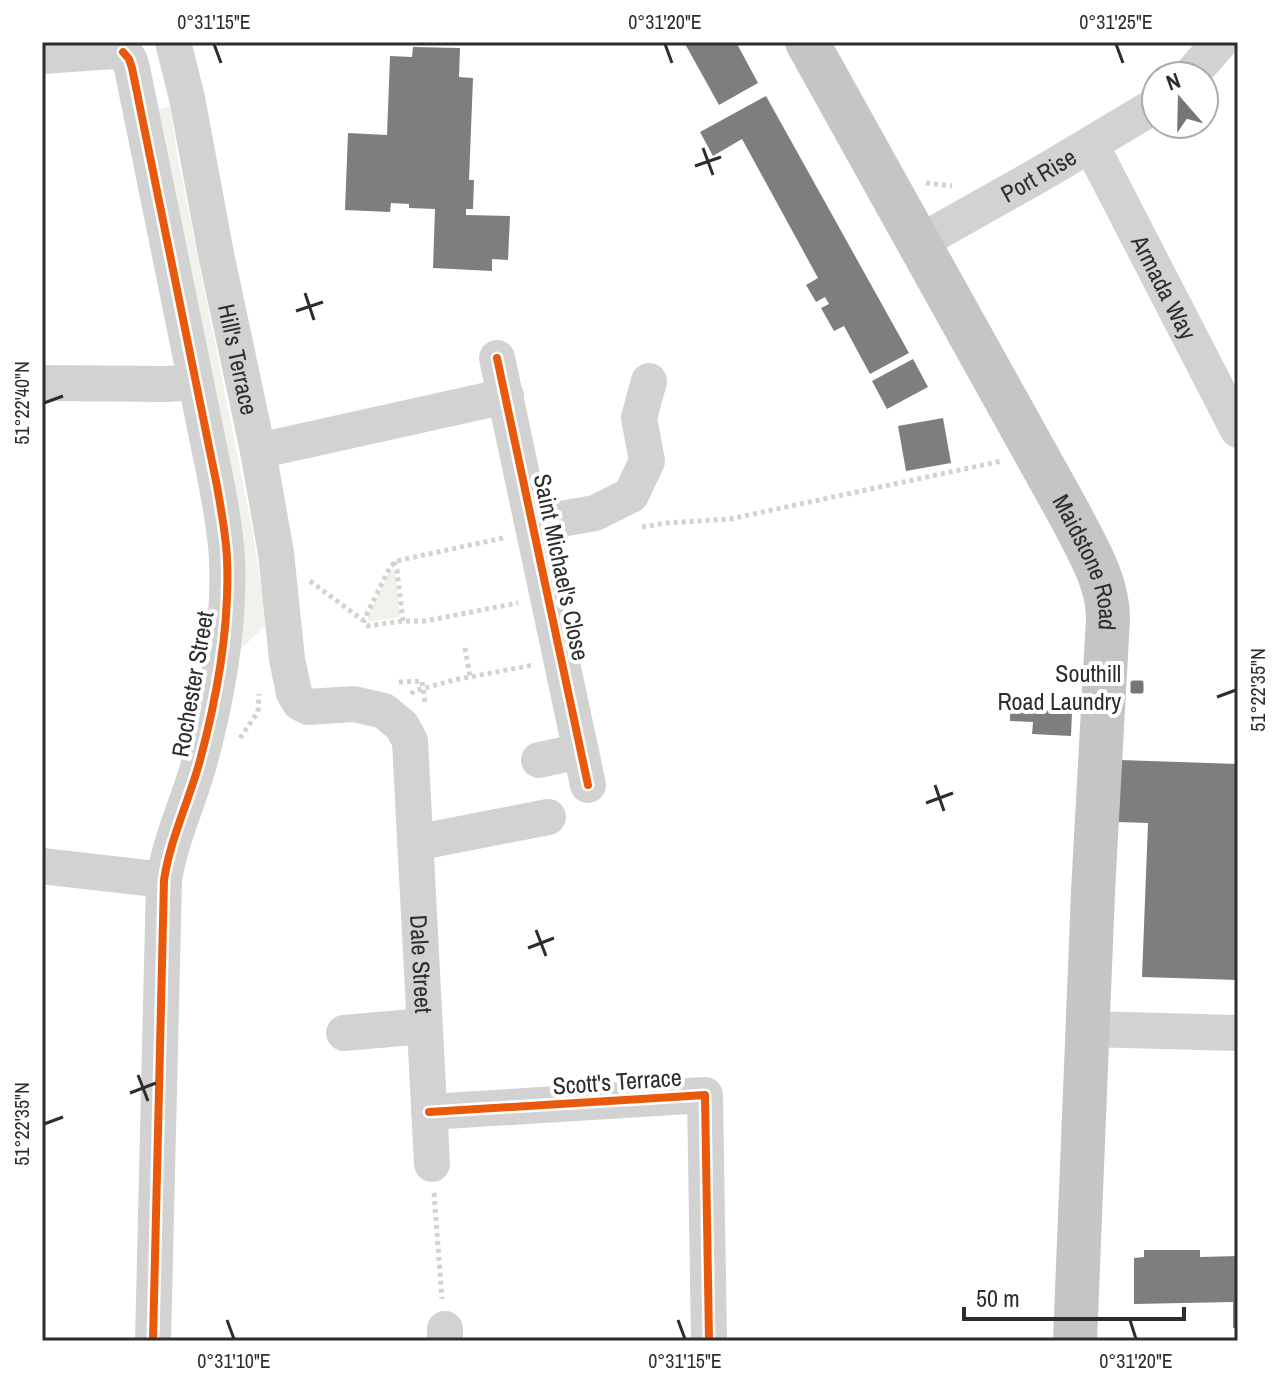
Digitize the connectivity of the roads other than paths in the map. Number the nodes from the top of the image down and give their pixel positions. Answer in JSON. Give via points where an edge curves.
{"nodes":[{"id":1,"x":173,"y":42,"type":"edge"},
{"id":2,"x":807,"y":42,"type":"edge"},
{"id":3,"x":1220,"y":42,"type":"edge"},
{"id":4,"x":125,"y":47,"type":"edge"},
{"id":5,"x":42,"y":56,"type":"edge"},
{"id":6,"x":1204,"y":60,"type":"edge"},
{"id":7,"x":1140,"y":115,"type":"edge"},
{"id":8,"x":1091,"y":145,"type":"junction"},
{"id":9,"x":920,"y":242,"type":"junction"},
{"id":10,"x":497,"y":358,"type":"dead end"},
{"id":11,"x":649,"y":381,"type":"dead end"},
{"id":12,"x":195,"y":382,"type":"junction"},
{"id":13,"x":42,"y":383,"type":"edge"},
{"id":14,"x":506,"y":396,"type":"junction"},
{"id":15,"x":1238,"y":430,"type":"edge"},
{"id":16,"x":258,"y":451,"type":"junction"},
{"id":17,"x":534,"y":528,"type":"junction"},
{"id":18,"x":290,"y":678,"type":"joint"},
{"id":19,"x":539,"y":760,"type":"dead end"},
{"id":20,"x":548,"y":817,"type":"dead end"},
{"id":21,"x":415,"y":843,"type":"junction"},
{"id":22,"x":42,"y":866,"type":"edge"},
{"id":23,"x":164,"y":880,"type":"junction"},
{"id":24,"x":424,"y":1026,"type":"junction"},
{"id":25,"x":1087,"y":1029,"type":"junction"},
{"id":26,"x":344,"y":1033,"type":"dead end"},
{"id":27,"x":1238,"y":1033,"type":"edge"},
{"id":28,"x":429,"y":1112,"type":"junction"},
{"id":29,"x":432,"y":1164,"type":"road end"},
{"id":30,"x":153,"y":1341,"type":"edge"},
{"id":31,"x":709,"y":1341,"type":"edge"},
{"id":32,"x":1075,"y":1341,"type":"edge"}],
"edges":[{"from":1,"to":16,"type":"street","name":"Hill's Terrace"},
{"from":2,"to":9,"type":"main road","name":"Maidstone Road"},
{"from":3,"to":6,"type":"street"},
{"from":4,"to":5,"type":"street"},
{"from":4,"to":12,"type":"street","name":"Rochester Street"},
{"from":7,"to":8,"type":"street","name":"Port Rise"},
{"from":8,"to":9,"type":"street","name":"Port Rise"},
{"from":8,"to":15,"type":"street","name":"Armada Way"},
{"from":9,"to":25,"type":"main road","name":"Maidstone Road","via":[[1070,515],[1107,597]]},
{"from":10,"to":14,"type":"street","name":"Saint Michael's Close"},
{"from":11,"to":17,"type":"street","via":[[639,418],[647,461],[631,495],[595,513]]},
{"from":12,"to":13,"type":"street"},
{"from":12,"to":23,"type":"street","name":"Rochester Street","via":[[225,532],[226,608],[210,720]]},
{"from":14,"to":16,"type":"street"},
{"from":14,"to":17,"type":"street","name":"Saint Michael's Close"},
{"from":16,"to":18,"type":"street","name":"Hill's Terrace"},
{"from":17,"to":19,"type":"street","name":"Saint Michael's Close","via":[[584,768]]},
{"from":18,"to":21,"type":"street","name":"Dale Street","via":[[303,705],[372,707],[393,716],[405,730],[412,751]]},
{"from":20,"to":21,"type":"street"},
{"from":21,"to":24,"type":"street","name":"Dale Street"},
{"from":22,"to":23,"type":"street"},
{"from":23,"to":30,"type":"street","name":"Rochester Street"},
{"from":24,"to":26,"type":"street"},
{"from":24,"to":28,"type":"street","name":"Dale Street"},
{"from":25,"to":27,"type":"street"},
{"from":25,"to":32,"type":"main road","name":"Maidstone Road"},
{"from":28,"to":29,"type":"street","name":"Dale Street"},
{"from":28,"to":31,"type":"street","name":"Scott's Terrace","via":[[705,1095]]}]}
